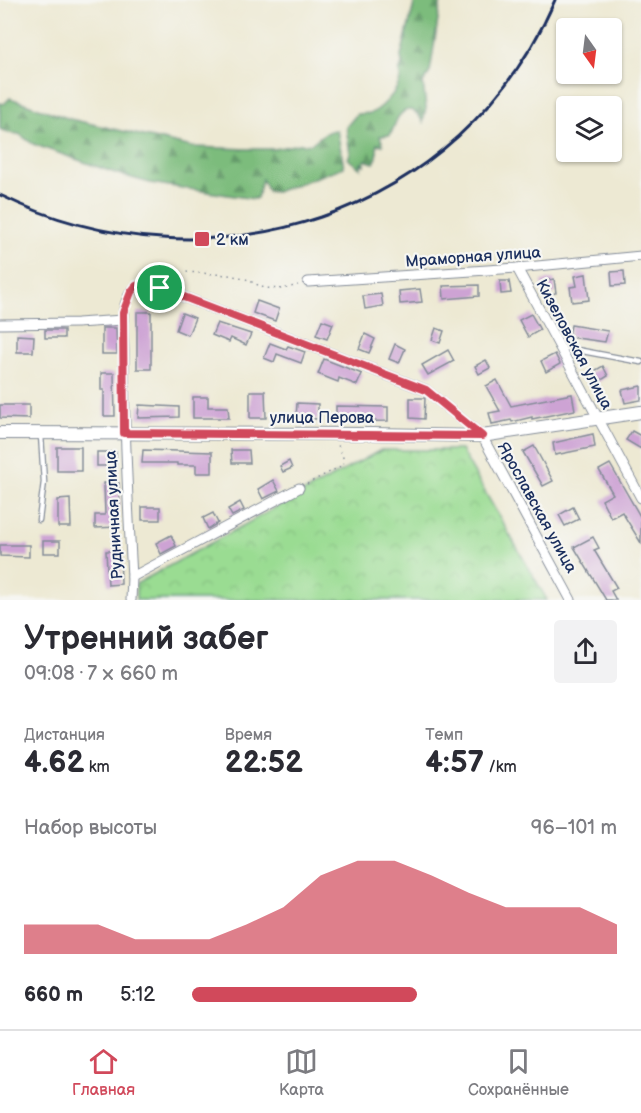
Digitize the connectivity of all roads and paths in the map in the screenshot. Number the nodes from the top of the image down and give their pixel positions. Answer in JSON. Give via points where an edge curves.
{"nodes":[{"id":1,"x":641,"y":256,"type":"edge"},
{"id":2,"x":517,"y":268,"type":"junction"},
{"id":3,"x":308,"y":282,"type":"joint"},
{"id":4,"x":160,"y":288,"type":"junction"},
{"id":5,"x":123,"y":320,"type":"junction"},
{"id":6,"x":0,"y":324,"type":"edge"},
{"id":7,"x":558,"y":346,"type":"junction"},
{"id":8,"x":641,"y":362,"type":"edge"},
{"id":9,"x":641,"y":412,"type":"edge"},
{"id":10,"x":599,"y":419,"type":"junction"},
{"id":11,"x":0,"y":433,"type":"edge"},
{"id":12,"x":41,"y":433,"type":"junction"},
{"id":13,"x":124,"y":433,"type":"junction"},
{"id":14,"x":482,"y":436,"type":"junction"},
{"id":15,"x":338,"y":445,"type":"dead end"},
{"id":16,"x":299,"y":488,"type":"joint"},
{"id":17,"x":641,"y":498,"type":"edge"},
{"id":18,"x":39,"y":520,"type":"dead end"},
{"id":19,"x":132,"y":577,"type":"junction"},
{"id":20,"x":131,"y":600,"type":"edge"},
{"id":21,"x":571,"y":600,"type":"edge"}],
"edges":[{"from":1,"to":2,"type":"street","name":"Мраморная улица"},
{"from":2,"to":3,"type":"street","name":"Мраморная улица"},
{"from":2,"to":7,"type":"street","name":"Кизеловская улица"},
{"from":3,"to":4,"type":"path","via":[[284,289],[264,288],[244,278],[186,272]]},
{"from":4,"to":5,"type":"street","name":"Ярославская улица","via":[[150,284],[133,289]]},
{"from":4,"to":14,"type":"street","name":"Ярославская улица","via":[[426,390]]},
{"from":5,"to":6,"type":"street"},
{"from":5,"to":13,"type":"street","name":"Рудничная улица"},
{"from":7,"to":8,"type":"lane"},
{"from":7,"to":10,"type":"street","name":"Кизеловская улица"},
{"from":9,"to":10,"type":"main road","name":"улица Перова"},
{"from":10,"to":14,"type":"main road","name":"улица Перова"},
{"from":10,"to":17,"type":"street","name":"Кизеловская улица"},
{"from":11,"to":12,"type":"main road","name":"улица Перова"},
{"from":12,"to":13,"type":"main road","name":"улица Перова"},
{"from":12,"to":18,"type":"lane","via":[[44,482]]},
{"from":13,"to":14,"type":"main road","name":"улица Перова"},
{"from":13,"to":19,"type":"street","name":"Рудничная улица"},
{"from":14,"to":21,"type":"street","name":"Ярославская улица"},
{"from":15,"to":16,"type":"path","via":[[343,465]]},
{"from":16,"to":19,"type":"street"},
{"from":19,"to":20,"type":"street","name":"Рудничная улица"}]}
